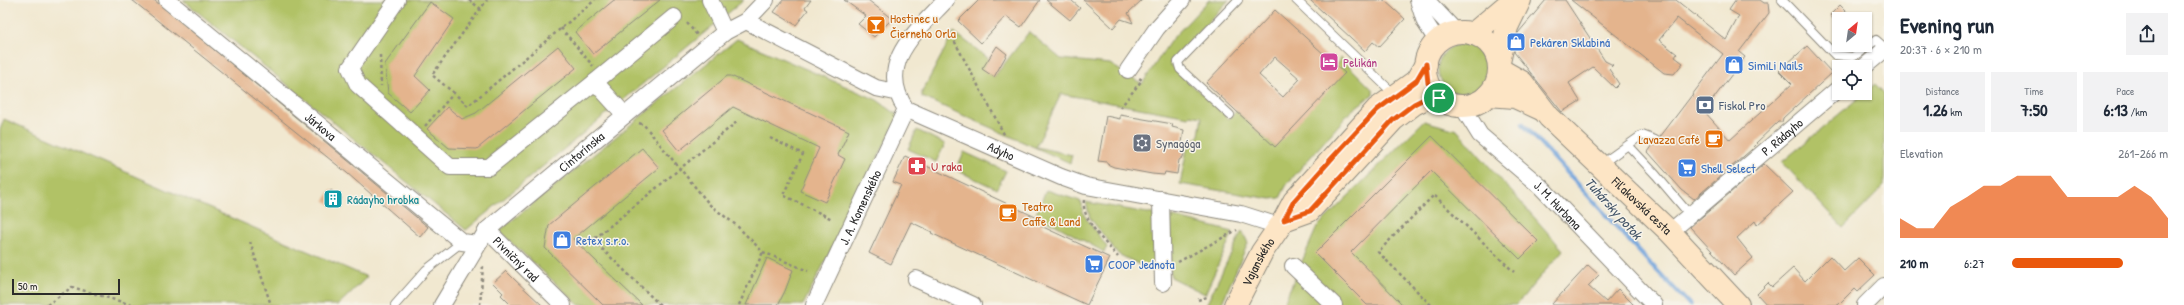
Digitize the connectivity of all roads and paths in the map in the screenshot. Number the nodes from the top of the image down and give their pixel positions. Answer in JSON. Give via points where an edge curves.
{"nodes":[{"id":1,"x":167,"y":0,"type":"edge"},
{"id":2,"x":397,"y":0,"type":"edge"},
{"id":3,"x":469,"y":0,"type":"edge"},
{"id":4,"x":487,"y":0,"type":"edge"},
{"id":5,"x":595,"y":0,"type":"edge"},
{"id":6,"x":710,"y":0,"type":"edge"},
{"id":7,"x":766,"y":0,"type":"edge"},
{"id":8,"x":946,"y":0,"type":"edge"},
{"id":9,"x":1182,"y":0,"type":"edge"},
{"id":10,"x":1238,"y":0,"type":"edge"},
{"id":11,"x":1296,"y":0,"type":"edge"},
{"id":12,"x":1418,"y":0,"type":"edge"},
{"id":13,"x":1426,"y":0,"type":"edge"},
{"id":14,"x":1782,"y":0,"type":"edge"},
{"id":15,"x":1513,"y":1,"type":"edge"},
{"id":16,"x":481,"y":9,"type":"junction"},
{"id":17,"x":678,"y":18,"type":"joint"},
{"id":18,"x":746,"y":22,"type":"junction"},
{"id":19,"x":561,"y":28,"type":"junction"},
{"id":20,"x":949,"y":30,"type":"dead end"},
{"id":21,"x":725,"y":32,"type":"junction"},
{"id":22,"x":1456,"y":37,"type":"junction"},
{"id":23,"x":707,"y":47,"type":"junction"},
{"id":24,"x":1884,"y":49,"type":"edge"},
{"id":25,"x":380,"y":55,"type":"dead end"},
{"id":26,"x":1872,"y":60,"type":"edge"},
{"id":27,"x":1426,"y":64,"type":"junction"},
{"id":28,"x":1499,"y":65,"type":"junction"},
{"id":29,"x":1128,"y":70,"type":"dead end"},
{"id":30,"x":595,"y":76,"type":"junction"},
{"id":31,"x":382,"y":90,"type":"dead end"},
{"id":32,"x":895,"y":92,"type":"junction"},
{"id":33,"x":454,"y":93,"type":"junction"},
{"id":34,"x":1832,"y":94,"type":"edge"},
{"id":35,"x":1488,"y":95,"type":"junction"},
{"id":36,"x":1395,"y":96,"type":"junction"},
{"id":37,"x":1439,"y":98,"type":"junction"},
{"id":38,"x":1462,"y":106,"type":"junction"},
{"id":39,"x":906,"y":109,"type":"junction"},
{"id":40,"x":1542,"y":109,"type":"junction"},
{"id":41,"x":625,"y":115,"type":"junction"},
{"id":42,"x":1230,"y":115,"type":"dead end"},
{"id":43,"x":738,"y":121,"type":"dead end"},
{"id":44,"x":644,"y":125,"type":"dead end"},
{"id":45,"x":420,"y":130,"type":"dead end"},
{"id":46,"x":770,"y":138,"type":"dead end"},
{"id":47,"x":1007,"y":139,"type":"dead end"},
{"id":48,"x":1654,"y":140,"type":"dead end"},
{"id":49,"x":1628,"y":145,"type":"junction"},
{"id":50,"x":1600,"y":166,"type":"junction"},
{"id":51,"x":680,"y":169,"type":"junction"},
{"id":52,"x":1161,"y":199,"type":"junction"},
{"id":53,"x":1084,"y":200,"type":"dead end"},
{"id":54,"x":1690,"y":215,"type":"junction"},
{"id":55,"x":832,"y":219,"type":"dead end"},
{"id":56,"x":1282,"y":223,"type":"junction"},
{"id":57,"x":487,"y":230,"type":"junction"},
{"id":58,"x":1237,"y":230,"type":"dead end"},
{"id":59,"x":1670,"y":232,"type":"junction"},
{"id":60,"x":250,"y":242,"type":"dead end"},
{"id":61,"x":470,"y":243,"type":"junction"},
{"id":62,"x":763,"y":252,"type":"junction"},
{"id":63,"x":1118,"y":257,"type":"dead end"},
{"id":64,"x":1294,"y":266,"type":"dead end"},
{"id":65,"x":808,"y":271,"type":"dead end"},
{"id":66,"x":1514,"y":272,"type":"dead end"},
{"id":67,"x":1163,"y":277,"type":"joint"},
{"id":68,"x":916,"y":279,"type":"dead end"},
{"id":69,"x":1884,"y":286,"type":"edge"},
{"id":70,"x":1207,"y":297,"type":"dead end"},
{"id":71,"x":1198,"y":300,"type":"dead end"},
{"id":72,"x":1648,"y":303,"type":"edge"},
{"id":73,"x":47,"y":305,"type":"edge"},
{"id":74,"x":132,"y":305,"type":"edge"},
{"id":75,"x":271,"y":305,"type":"edge"},
{"id":76,"x":395,"y":305,"type":"edge"},
{"id":77,"x":442,"y":305,"type":"edge"},
{"id":78,"x":562,"y":305,"type":"edge"},
{"id":79,"x":660,"y":305,"type":"edge"},
{"id":80,"x":739,"y":305,"type":"edge"},
{"id":81,"x":814,"y":305,"type":"edge"},
{"id":82,"x":973,"y":305,"type":"edge"},
{"id":83,"x":1234,"y":305,"type":"edge"},
{"id":84,"x":1334,"y":305,"type":"edge"},
{"id":85,"x":1431,"y":305,"type":"edge"},
{"id":86,"x":1738,"y":305,"type":"edge"},
{"id":87,"x":1865,"y":305,"type":"edge"}],
"edges":[{"from":1,"to":61,"type":"street","name":"Járkova"},
{"from":2,"to":30,"type":"street","via":[[350,68],[358,85],[450,167],[489,167]]},
{"from":3,"to":16,"type":"path"},
{"from":4,"to":16,"type":"path"},
{"from":5,"to":19,"type":"path"},
{"from":6,"to":21,"type":"street"},
{"from":7,"to":18,"type":"street"},
{"from":8,"to":32,"type":"street","via":[[912,36],[898,60],[893,76]]},
{"from":9,"to":29,"type":"street","via":[[1157,28]]},
{"from":10,"to":42,"type":"lane","via":[[1178,62],[1180,69]]},
{"from":11,"to":36,"type":"lane"},
{"from":12,"to":22,"type":"street","via":[[1425,22]]},
{"from":13,"to":22,"type":"street"},
{"from":14,"to":24,"type":"lane","via":[[1835,55],[1853,57],[1876,40]]},
{"from":15,"to":22,"type":"main road","name":"Vajanského"},
{"from":15,"to":28,"type":"main road","name":"Vajanského"},
{"from":16,"to":33,"type":"path","via":[[432,75]]},
{"from":17,"to":23,"type":"path"},
{"from":17,"to":30,"type":"street"},
{"from":18,"to":21,"type":"street","name":"Cintorínska"},
{"from":18,"to":32,"type":"street","via":[[876,88]]},
{"from":19,"to":30,"type":"path"},
{"from":19,"to":33,"type":"path","via":[[468,106]]},
{"from":20,"to":47,"type":"path"},
{"from":21,"to":23,"type":"street","name":"Cintorínska"},
{"from":22,"to":27,"type":"main road","name":"Vajanského","via":[[1429,54]]},
{"from":22,"to":28,"type":"main road","via":[[1490,45]]},
{"from":23,"to":41,"type":"street","name":"Cintorínska"},
{"from":24,"to":26,"type":"street"},
{"from":25,"to":31,"type":"path"},
{"from":27,"to":36,"type":"main road","name":"Vajanského","via":[[1416,81]]},
{"from":27,"to":37,"type":"main road","via":[[1428,83]]},
{"from":28,"to":35,"type":"main road","name":"Vajanského","via":[[1497,81]]},
{"from":28,"to":40,"type":"main road","name":"Fiľakovská cesta","via":[[1522,82]]},
{"from":30,"to":41,"type":"street"},
{"from":32,"to":39,"type":"street"},
{"from":33,"to":45,"type":"path"},
{"from":34,"to":54,"type":"street","name":"P. Rádayho"},
{"from":35,"to":38,"type":"main road","via":[[1476,103]]},
{"from":35,"to":40,"type":"main road","name":"Fiľakovská cesta","via":[[1515,96]]},
{"from":36,"to":56,"type":"main road","name":"Vajanského","via":[[1377,110],[1333,157],[1294,201]]},
{"from":37,"to":38,"type":"main road"},
{"from":37,"to":56,"type":"main road","via":[[1428,97],[1393,120],[1310,211]]},
{"from":38,"to":72,"type":"street","name":"J. M. Hurbana","via":[[1480,135],[1541,187]]},
{"from":39,"to":52,"type":"street","name":"Adyho","via":[[1086,186]]},
{"from":39,"to":81,"type":"street","name":"J. A. Komenského"},
{"from":40,"to":50,"type":"main road","name":"Fiľakovská cesta"},
{"from":41,"to":57,"type":"street","name":"Cintorínska"},
{"from":43,"to":51,"type":"path"},
{"from":44,"to":51,"type":"path"},
{"from":46,"to":55,"type":"path","via":[[803,154],[783,196]]},
{"from":48,"to":49,"type":"lane","via":[[1642,135]]},
{"from":49,"to":50,"type":"lane"},
{"from":49,"to":54,"type":"lane"},
{"from":50,"to":59,"type":"main road","name":"Fiľakovská cesta"},
{"from":51,"to":62,"type":"path","via":[[710,205],[736,225]]},
{"from":51,"to":79,"type":"path","via":[[593,240]]},
{"from":52,"to":56,"type":"street","name":"Adyho"},
{"from":52,"to":67,"type":"street"},
{"from":53,"to":63,"type":"path","via":[[1083,206],[1087,216]]},
{"from":54,"to":59,"type":"street","name":"P. Rádayho"},
{"from":56,"to":83,"type":"main road","name":"Vajanského","via":[[1262,252]]},
{"from":57,"to":61,"type":"street","name":"Cintorínska"},
{"from":57,"to":78,"type":"street","name":"Pivničný rad"},
{"from":58,"to":67,"type":"path"},
{"from":59,"to":86,"type":"main road","name":"Fiľakovská cesta"},
{"from":60,"to":75,"type":"path"},
{"from":61,"to":76,"type":"lane","via":[[426,270]]},
{"from":61,"to":77,"type":"street","name":"Cintorínska"},
{"from":62,"to":65,"type":"path"},
{"from":62,"to":80,"type":"path"},
{"from":64,"to":84,"type":"street"},
{"from":66,"to":85,"type":"path","via":[[1434,195],[1378,252]]},
{"from":68,"to":82,"type":"street"},
{"from":69,"to":87,"type":"street"},
{"from":70,"to":71,"type":"path"},
{"from":73,"to":74,"type":"path","via":[[72,287]]}]}
